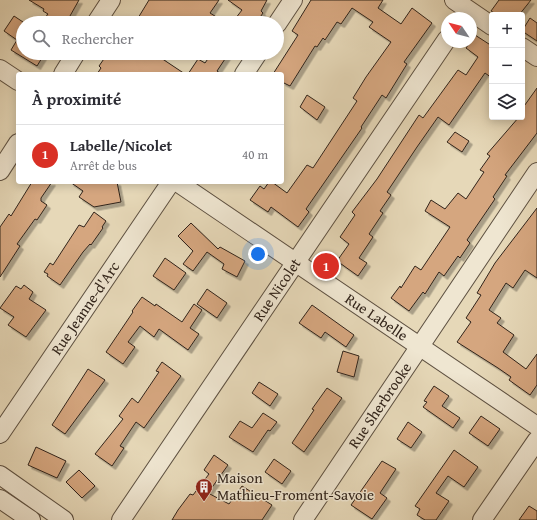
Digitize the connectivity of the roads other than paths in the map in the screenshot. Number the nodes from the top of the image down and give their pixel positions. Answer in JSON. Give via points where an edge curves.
{"nodes":[{"id":1,"x":111,"y":0,"type":"edge"},
{"id":2,"x":293,"y":0,"type":"edge"},
{"id":3,"x":464,"y":7,"type":"edge"},
{"id":4,"x":101,"y":16,"type":"edge"},
{"id":5,"x":282,"y":16,"type":"edge"},
{"id":6,"x":489,"y":24,"type":"edge"},
{"id":7,"x":441,"y":48,"type":"edge"},
{"id":8,"x":524,"y":48,"type":"edge"},
{"id":9,"x":537,"y":57,"type":"edge"},
{"id":10,"x":72,"y":60,"type":"edge"},
{"id":11,"x":253,"y":60,"type":"edge"},
{"id":12,"x":0,"y":69,"type":"edge"},
{"id":13,"x":64,"y":72,"type":"edge"},
{"id":14,"x":245,"y":72,"type":"edge"},
{"id":15,"x":16,"y":80,"type":"edge"},
{"id":16,"x":16,"y":146,"type":"edge"},
{"id":17,"x":0,"y":171,"type":"edge"},
{"id":18,"x":537,"y":172,"type":"edge"},
{"id":19,"x":170,"y":184,"type":"edge"},
{"id":20,"x":180,"y":184,"type":"edge"},
{"id":21,"x":295,"y":262,"type":"junction"},
{"id":22,"x":419,"y":347,"type":"junction"},
{"id":23,"x":537,"y":426,"type":"edge"},
{"id":24,"x":0,"y":434,"type":"edge"},
{"id":25,"x":537,"y":440,"type":"edge"},
{"id":26,"x":0,"y":475,"type":"edge"},
{"id":27,"x":0,"y":499,"type":"edge"},
{"id":28,"x":31,"y":520,"type":"edge"},
{"id":29,"x":64,"y":520,"type":"edge"},
{"id":30,"x":121,"y":520,"type":"edge"},
{"id":31,"x":303,"y":520,"type":"edge"},
{"id":32,"x":482,"y":520,"type":"edge"}],
"edges":[{"from":1,"to":4,"type":"street"},
{"from":2,"to":5,"type":"street"},
{"from":3,"to":6,"type":"street"},
{"from":7,"to":21,"type":"street","name":"Rue Nicolet"},
{"from":8,"to":9,"type":"street"},
{"from":10,"to":13,"type":"street"},
{"from":11,"to":14,"type":"street"},
{"from":12,"to":15,"type":"street"},
{"from":16,"to":17,"type":"street"},
{"from":18,"to":22,"type":"street","name":"Rue Sherbrooke"},
{"from":19,"to":24,"type":"street","name":"Rue Jeanne-d'Arc"},
{"from":20,"to":21,"type":"street","name":"Rue Labelle"},
{"from":21,"to":22,"type":"street","name":"Rue Labelle"},
{"from":21,"to":30,"type":"street","name":"Rue Nicolet"},
{"from":22,"to":23,"type":"street","name":"Rue Labelle"},
{"from":22,"to":31,"type":"street","name":"Rue Sherbrooke"},
{"from":25,"to":32,"type":"street"},
{"from":26,"to":29,"type":"street"},
{"from":27,"to":28,"type":"street"}]}
